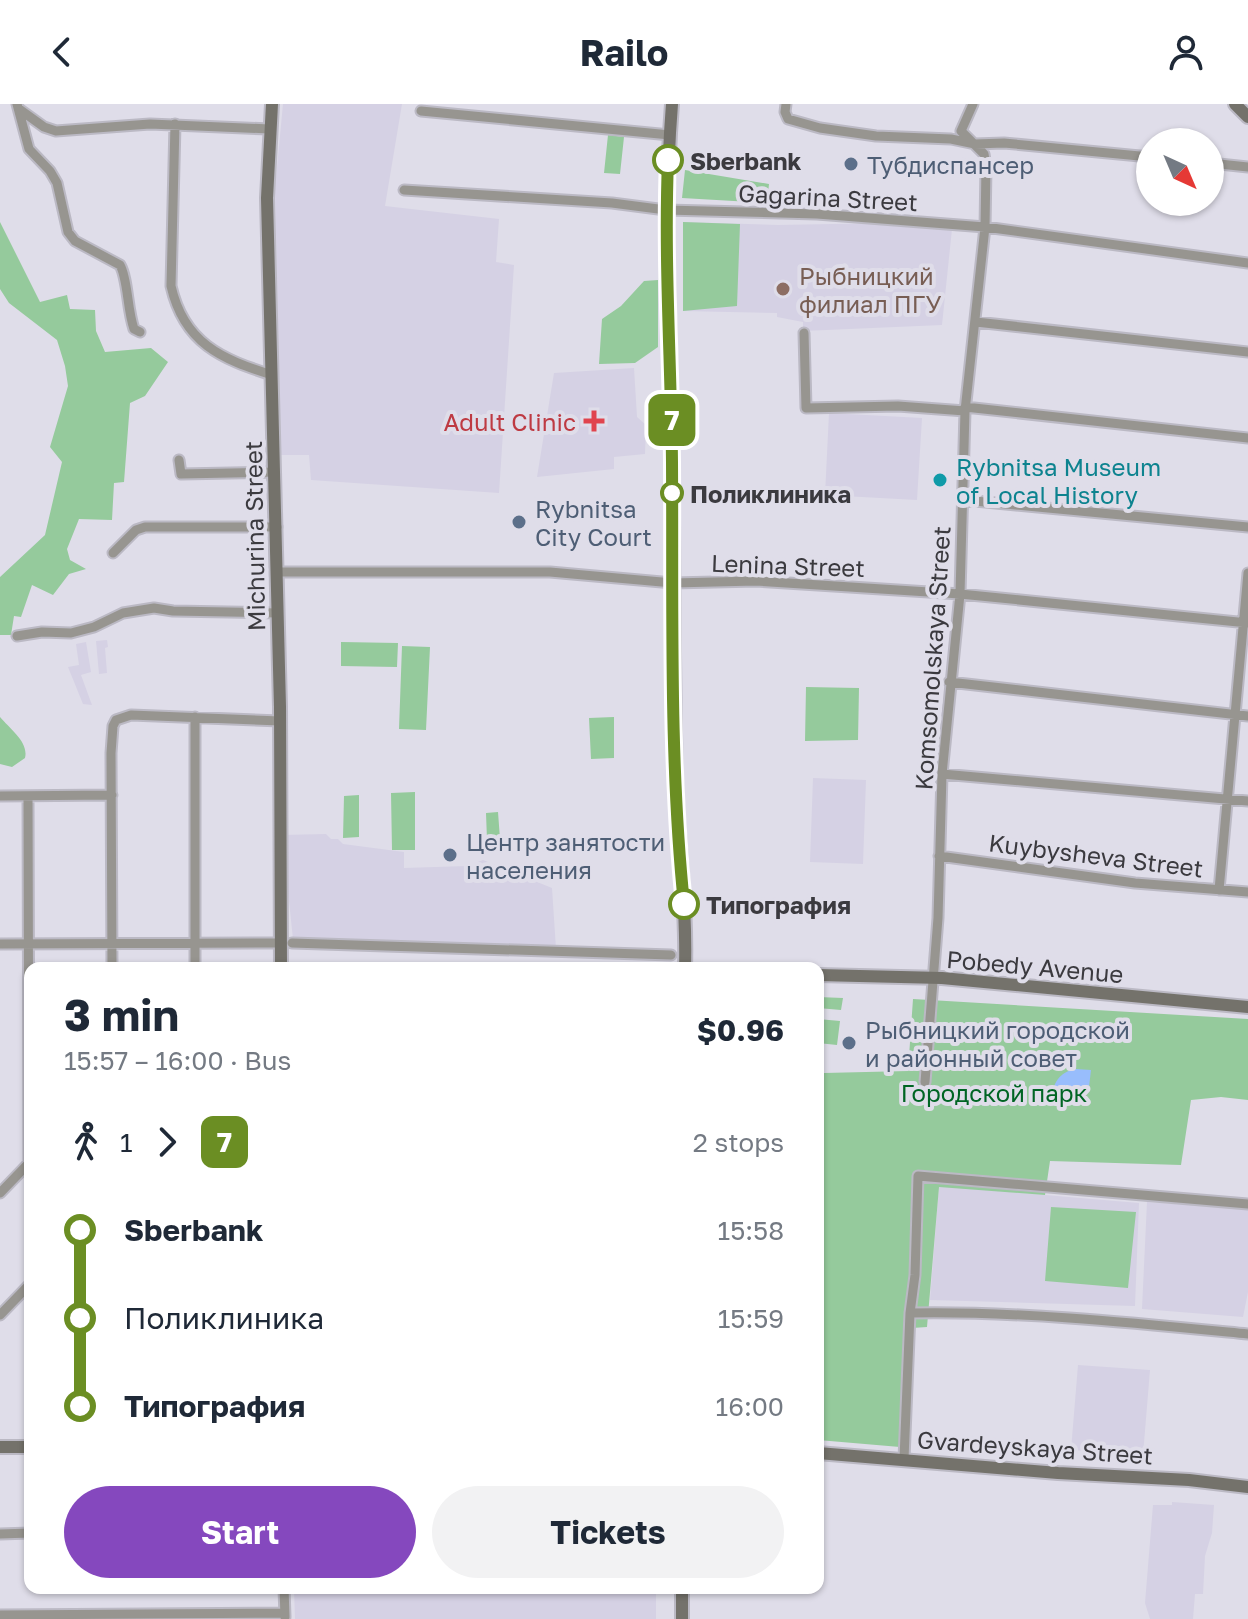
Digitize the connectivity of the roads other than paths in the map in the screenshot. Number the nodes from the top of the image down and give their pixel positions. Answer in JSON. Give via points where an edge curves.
{"nodes":[{"id":1,"x":272,"y":104,"type":"edge"},
{"id":2,"x":672,"y":104,"type":"edge"},
{"id":3,"x":973,"y":104,"type":"edge"},
{"id":4,"x":1235,"y":104,"type":"edge"},
{"id":5,"x":18,"y":107,"type":"edge"},
{"id":6,"x":785,"y":108,"type":"edge"},
{"id":7,"x":421,"y":111,"type":"dead end"},
{"id":8,"x":1248,"y":117,"type":"edge"},
{"id":9,"x":175,"y":124,"type":"junction"},
{"id":10,"x":269,"y":129,"type":"junction"},
{"id":11,"x":961,"y":131,"type":"junction"},
{"id":12,"x":670,"y":135,"type":"junction"},
{"id":13,"x":951,"y":139,"type":"junction"},
{"id":14,"x":975,"y":144,"type":"junction"},
{"id":15,"x":1136,"y":156,"type":"edge"},
{"id":16,"x":1224,"y":164,"type":"edge"},
{"id":17,"x":1248,"y":167,"type":"edge"},
{"id":18,"x":404,"y":190,"type":"dead end"},
{"id":19,"x":666,"y":210,"type":"junction"},
{"id":20,"x":985,"y":227,"type":"junction"},
{"id":21,"x":1248,"y":263,"type":"edge"},
{"id":22,"x":976,"y":322,"type":"junction"},
{"id":23,"x":140,"y":332,"type":"dead end"},
{"id":24,"x":804,"y":333,"type":"dead end"},
{"id":25,"x":1248,"y":352,"type":"edge"},
{"id":26,"x":272,"y":375,"type":"junction"},
{"id":27,"x":965,"y":409,"type":"junction"},
{"id":28,"x":1248,"y":438,"type":"edge"},
{"id":29,"x":179,"y":460,"type":"dead end"},
{"id":30,"x":275,"y":472,"type":"junction"},
{"id":31,"x":964,"y":500,"type":"junction"},
{"id":32,"x":277,"y":527,"type":"junction"},
{"id":33,"x":1248,"y":527,"type":"edge"},
{"id":34,"x":113,"y":553,"type":"dead end"},
{"id":35,"x":277,"y":572,"type":"junction"},
{"id":36,"x":1248,"y":573,"type":"edge"},
{"id":37,"x":673,"y":583,"type":"junction"},
{"id":38,"x":960,"y":594,"type":"junction"},
{"id":39,"x":278,"y":613,"type":"junction"},
{"id":40,"x":1245,"y":623,"type":"edge"},
{"id":41,"x":17,"y":636,"type":"dead end"},
{"id":42,"x":949,"y":682,"type":"junction"},
{"id":43,"x":1236,"y":715,"type":"junction"},
{"id":44,"x":1248,"y":716,"type":"edge"},
{"id":45,"x":195,"y":717,"type":"junction"},
{"id":46,"x":280,"y":721,"type":"junction"},
{"id":47,"x":942,"y":774,"type":"junction"},
{"id":48,"x":112,"y":795,"type":"junction"},
{"id":49,"x":0,"y":796,"type":"edge"},
{"id":50,"x":28,"y":796,"type":"junction"},
{"id":51,"x":1228,"y":799,"type":"junction"},
{"id":52,"x":1248,"y":801,"type":"edge"},
{"id":53,"x":939,"y":856,"type":"junction"},
{"id":54,"x":1219,"y":890,"type":"junction"},
{"id":55,"x":1248,"y":892,"type":"edge"},
{"id":56,"x":287,"y":943,"type":"junction"},
{"id":57,"x":0,"y":944,"type":"edge"},
{"id":58,"x":112,"y":944,"type":"junction"},
{"id":59,"x":194,"y":944,"type":"junction"},
{"id":60,"x":28,"y":945,"type":"junction"},
{"id":61,"x":671,"y":955,"type":"dead end"},
{"id":62,"x":28,"y":962,"type":"edge"},
{"id":63,"x":112,"y":962,"type":"edge"},
{"id":64,"x":195,"y":962,"type":"edge"},
{"id":65,"x":282,"y":962,"type":"edge"},
{"id":66,"x":685,"y":962,"type":"edge"},
{"id":67,"x":824,"y":975,"type":"edge"},
{"id":68,"x":933,"y":978,"type":"junction"},
{"id":69,"x":1248,"y":1007,"type":"edge"},
{"id":70,"x":925,"y":1082,"type":"dead end"},
{"id":71,"x":24,"y":1168,"type":"edge"},
{"id":72,"x":0,"y":1193,"type":"edge"},
{"id":73,"x":1248,"y":1204,"type":"edge"},
{"id":74,"x":24,"y":1290,"type":"edge"},
{"id":75,"x":910,"y":1313,"type":"junction"},
{"id":76,"x":0,"y":1315,"type":"edge"},
{"id":77,"x":1248,"y":1334,"type":"edge"},
{"id":78,"x":0,"y":1447,"type":"edge"},
{"id":79,"x":24,"y":1447,"type":"edge"},
{"id":80,"x":824,"y":1453,"type":"edge"},
{"id":81,"x":904,"y":1459,"type":"junction"},
{"id":82,"x":1248,"y":1487,"type":"edge"},
{"id":83,"x":24,"y":1533,"type":"edge"},
{"id":84,"x":0,"y":1534,"type":"edge"},
{"id":85,"x":284,"y":1594,"type":"edge"},
{"id":86,"x":682,"y":1594,"type":"edge"},
{"id":87,"x":0,"y":1615,"type":"edge"},
{"id":88,"x":284,"y":1616,"type":"edge"},
{"id":89,"x":682,"y":1619,"type":"edge"}],
"edges":[{"from":1,"to":10,"type":"street","name":"Michurina Street"},
{"from":2,"to":12,"type":"street"},
{"from":3,"to":11,"type":"street"},
{"from":4,"to":8,"type":"street"},
{"from":5,"to":9,"type":"street","via":[[56,131]]},
{"from":5,"to":23,"type":"street","via":[[29,149],[57,183],[68,232],[120,265],[130,317]]},
{"from":6,"to":13,"type":"street","via":[[788,119],[798,124],[876,136]]},
{"from":7,"to":12,"type":"street"},
{"from":9,"to":10,"type":"street"},
{"from":9,"to":26,"type":"street","via":[[171,286],[176,307],[209,349]]},
{"from":10,"to":26,"type":"street","name":"Michurina Street"},
{"from":11,"to":13,"type":"street"},
{"from":11,"to":14,"type":"street"},
{"from":12,"to":19,"type":"street"},
{"from":13,"to":14,"type":"street"},
{"from":14,"to":15,"type":"street"},
{"from":14,"to":20,"type":"street","name":"Komsomolskaya Street","via":[[986,167]]},
{"from":16,"to":17,"type":"street"},
{"from":18,"to":19,"type":"street","name":"Gagarina Street"},
{"from":19,"to":20,"type":"street","name":"Gagarina Street","via":[[817,214]]},
{"from":19,"to":37,"type":"street"},
{"from":20,"to":21,"type":"street","name":"Gagarina Street"},
{"from":20,"to":22,"type":"street","name":"Komsomolskaya Street"},
{"from":22,"to":25,"type":"street"},
{"from":22,"to":27,"type":"street","name":"Komsomolskaya Street"},
{"from":24,"to":27,"type":"street","via":[[806,408]]},
{"from":26,"to":30,"type":"street","name":"Michurina Street"},
{"from":27,"to":28,"type":"street"},
{"from":27,"to":31,"type":"street","name":"Komsomolskaya Street"},
{"from":29,"to":30,"type":"street","via":[[181,474]]},
{"from":30,"to":32,"type":"street","name":"Michurina Street"},
{"from":31,"to":33,"type":"street"},
{"from":31,"to":38,"type":"street","name":"Komsomolskaya Street"},
{"from":32,"to":34,"type":"street","via":[[145,527]]},
{"from":32,"to":35,"type":"street","name":"Michurina Street"},
{"from":35,"to":37,"type":"street","name":"Lenina Street","via":[[550,572]]},
{"from":35,"to":39,"type":"street","name":"Michurina Street"},
{"from":36,"to":40,"type":"street"},
{"from":37,"to":38,"type":"street","name":"Lenina Street","via":[[756,581]]},
{"from":37,"to":66,"type":"street"},
{"from":38,"to":40,"type":"street","name":"Lenina Street"},
{"from":38,"to":42,"type":"street","name":"Komsomolskaya Street"},
{"from":39,"to":41,"type":"street","via":[[154,608],[123,613],[71,633]]},
{"from":39,"to":46,"type":"street","name":"Michurina Street"},
{"from":40,"to":43,"type":"street"},
{"from":42,"to":43,"type":"street"},
{"from":42,"to":47,"type":"street","name":"Komsomolskaya Street"},
{"from":43,"to":44,"type":"street"},
{"from":43,"to":51,"type":"street"},
{"from":45,"to":46,"type":"street"},
{"from":45,"to":48,"type":"street","via":[[131,715],[116,720]]},
{"from":45,"to":59,"type":"street"},
{"from":46,"to":56,"type":"street","name":"Michurina Street"},
{"from":47,"to":51,"type":"street"},
{"from":47,"to":53,"type":"street","name":"Komsomolskaya Street"},
{"from":48,"to":50,"type":"street"},
{"from":48,"to":58,"type":"street"},
{"from":49,"to":50,"type":"street"},
{"from":50,"to":60,"type":"street"},
{"from":51,"to":52,"type":"street"},
{"from":51,"to":54,"type":"street"},
{"from":53,"to":54,"type":"street","name":"Kuybysheva Street"},
{"from":53,"to":68,"type":"street","name":"Komsomolskaya Street"},
{"from":54,"to":55,"type":"street","name":"Kuybysheva Street"},
{"from":56,"to":59,"type":"street"},
{"from":56,"to":61,"type":"street"},
{"from":56,"to":65,"type":"street","name":"Michurina Street"},
{"from":57,"to":60,"type":"street"},
{"from":58,"to":59,"type":"street"},
{"from":58,"to":60,"type":"street"},
{"from":58,"to":63,"type":"street"},
{"from":59,"to":64,"type":"street"},
{"from":60,"to":62,"type":"street"},
{"from":67,"to":68,"type":"street","name":"Pobedy Avenue"},
{"from":68,"to":69,"type":"street","name":"Pobedy Avenue"},
{"from":68,"to":70,"type":"street","name":"Komsomolskaya Street"},
{"from":71,"to":72,"type":"street"},
{"from":73,"to":75,"type":"street","via":[[918,1176]]},
{"from":74,"to":76,"type":"street"},
{"from":75,"to":77,"type":"street","via":[[1142,1323]]},
{"from":75,"to":81,"type":"street"},
{"from":78,"to":79,"type":"street"},
{"from":80,"to":81,"type":"street","name":"Gvardeyskaya Street"},
{"from":81,"to":82,"type":"street","name":"Gvardeyskaya Street"},
{"from":83,"to":84,"type":"street"},
{"from":85,"to":88,"type":"street"},
{"from":86,"to":89,"type":"street"},
{"from":87,"to":88,"type":"street"}]}
